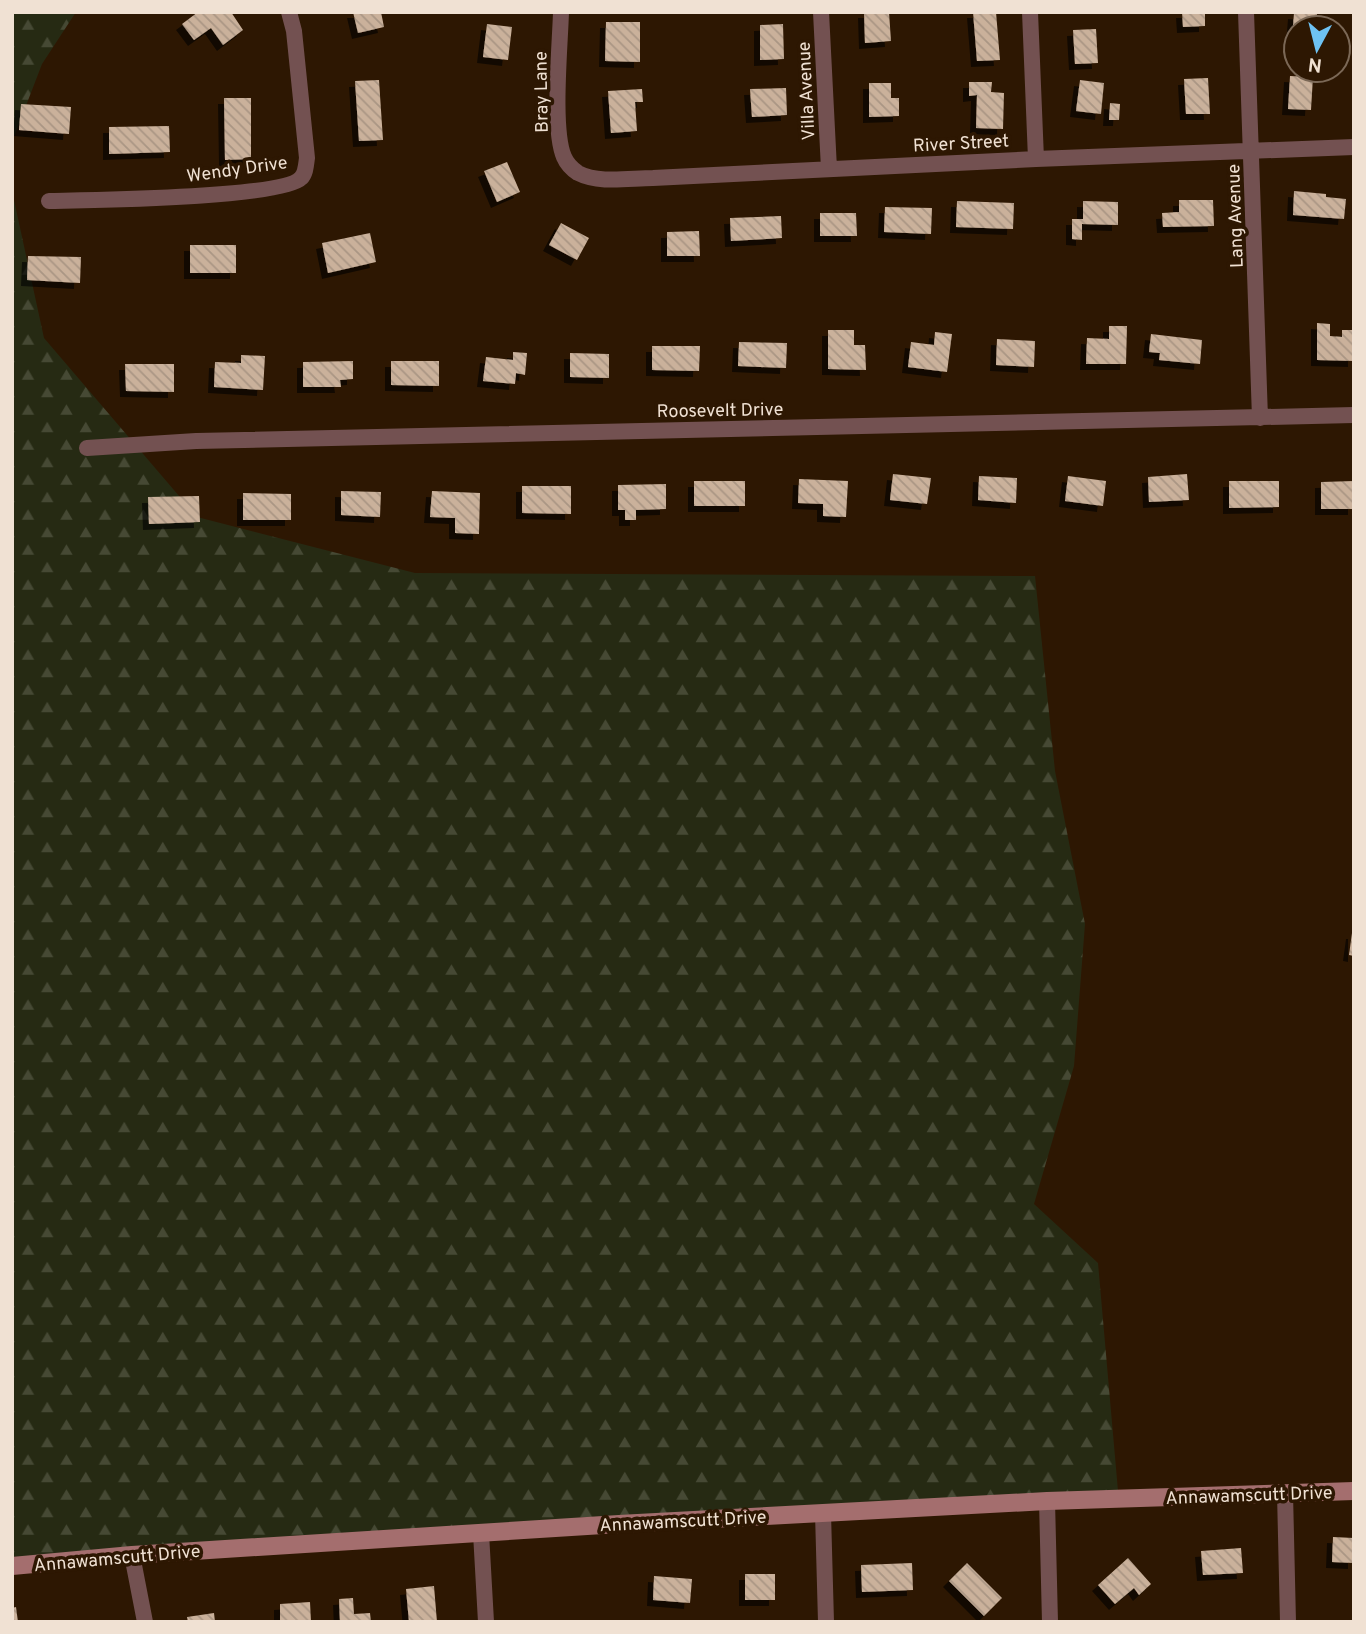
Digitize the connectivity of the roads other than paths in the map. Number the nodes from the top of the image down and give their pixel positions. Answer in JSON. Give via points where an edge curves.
{"nodes":[{"id":1,"x":289,"y":12,"type":"edge"},
{"id":2,"x":561,"y":12,"type":"edge"},
{"id":3,"x":821,"y":12,"type":"edge"},
{"id":4,"x":1030,"y":12,"type":"edge"},
{"id":5,"x":1246,"y":12,"type":"edge"},
{"id":6,"x":1354,"y":147,"type":"edge"},
{"id":7,"x":1252,"y":151,"type":"junction"},
{"id":8,"x":1036,"y":159,"type":"junction"},
{"id":9,"x":572,"y":169,"type":"joint"},
{"id":10,"x":828,"y":169,"type":"junction"},
{"id":11,"x":50,"y":201,"type":"dead end"},
{"id":12,"x":1354,"y":415,"type":"edge"},
{"id":13,"x":1260,"y":418,"type":"junction"},
{"id":14,"x":87,"y":447,"type":"dead end"},
{"id":15,"x":1354,"y":1491,"type":"edge"},
{"id":16,"x":1285,"y":1493,"type":"junction"},
{"id":17,"x":1047,"y":1501,"type":"junction"},
{"id":18,"x":823,"y":1513,"type":"junction"},
{"id":19,"x":481,"y":1533,"type":"junction"},
{"id":20,"x":132,"y":1556,"type":"junction"},
{"id":21,"x":12,"y":1566,"type":"edge"},
{"id":22,"x":145,"y":1622,"type":"edge"},
{"id":23,"x":486,"y":1622,"type":"edge"},
{"id":24,"x":825,"y":1622,"type":"edge"},
{"id":25,"x":1050,"y":1622,"type":"edge"},
{"id":26,"x":1288,"y":1622,"type":"edge"}],
"edges":[{"from":1,"to":11,"type":"street","name":"Wendy Drive","via":[[307,158],[303,177],[279,187],[188,196]]},
{"from":2,"to":9,"type":"street","name":"Bray Lane","via":[[558,127],[565,160]]},
{"from":3,"to":10,"type":"street","name":"Villa Avenue"},
{"from":4,"to":8,"type":"street"},
{"from":5,"to":7,"type":"street","name":"Lang Avenue"},
{"from":6,"to":7,"type":"street","name":"River Street"},
{"from":7,"to":8,"type":"street","name":"River Street"},
{"from":7,"to":13,"type":"street","name":"Lang Avenue"},
{"from":8,"to":10,"type":"street","name":"River Street"},
{"from":9,"to":10,"type":"street","name":"River Street","via":[[596,178],[642,178]]},
{"from":12,"to":13,"type":"street","name":"Roosevelt Drive"},
{"from":13,"to":14,"type":"street","name":"Roosevelt Drive"},
{"from":15,"to":16,"type":"street","name":"Annawamscutt Drive"},
{"from":16,"to":17,"type":"street","name":"Annawamscutt Drive"},
{"from":16,"to":26,"type":"street"},
{"from":17,"to":18,"type":"street","name":"Annawamscutt Drive"},
{"from":17,"to":25,"type":"street"},
{"from":18,"to":19,"type":"street","name":"Annawamscutt Drive"},
{"from":18,"to":24,"type":"street"},
{"from":19,"to":20,"type":"street","name":"Annawamscutt Drive"},
{"from":19,"to":23,"type":"street"},
{"from":20,"to":21,"type":"street","name":"Annawamscutt Drive"},
{"from":20,"to":22,"type":"street"}]}
